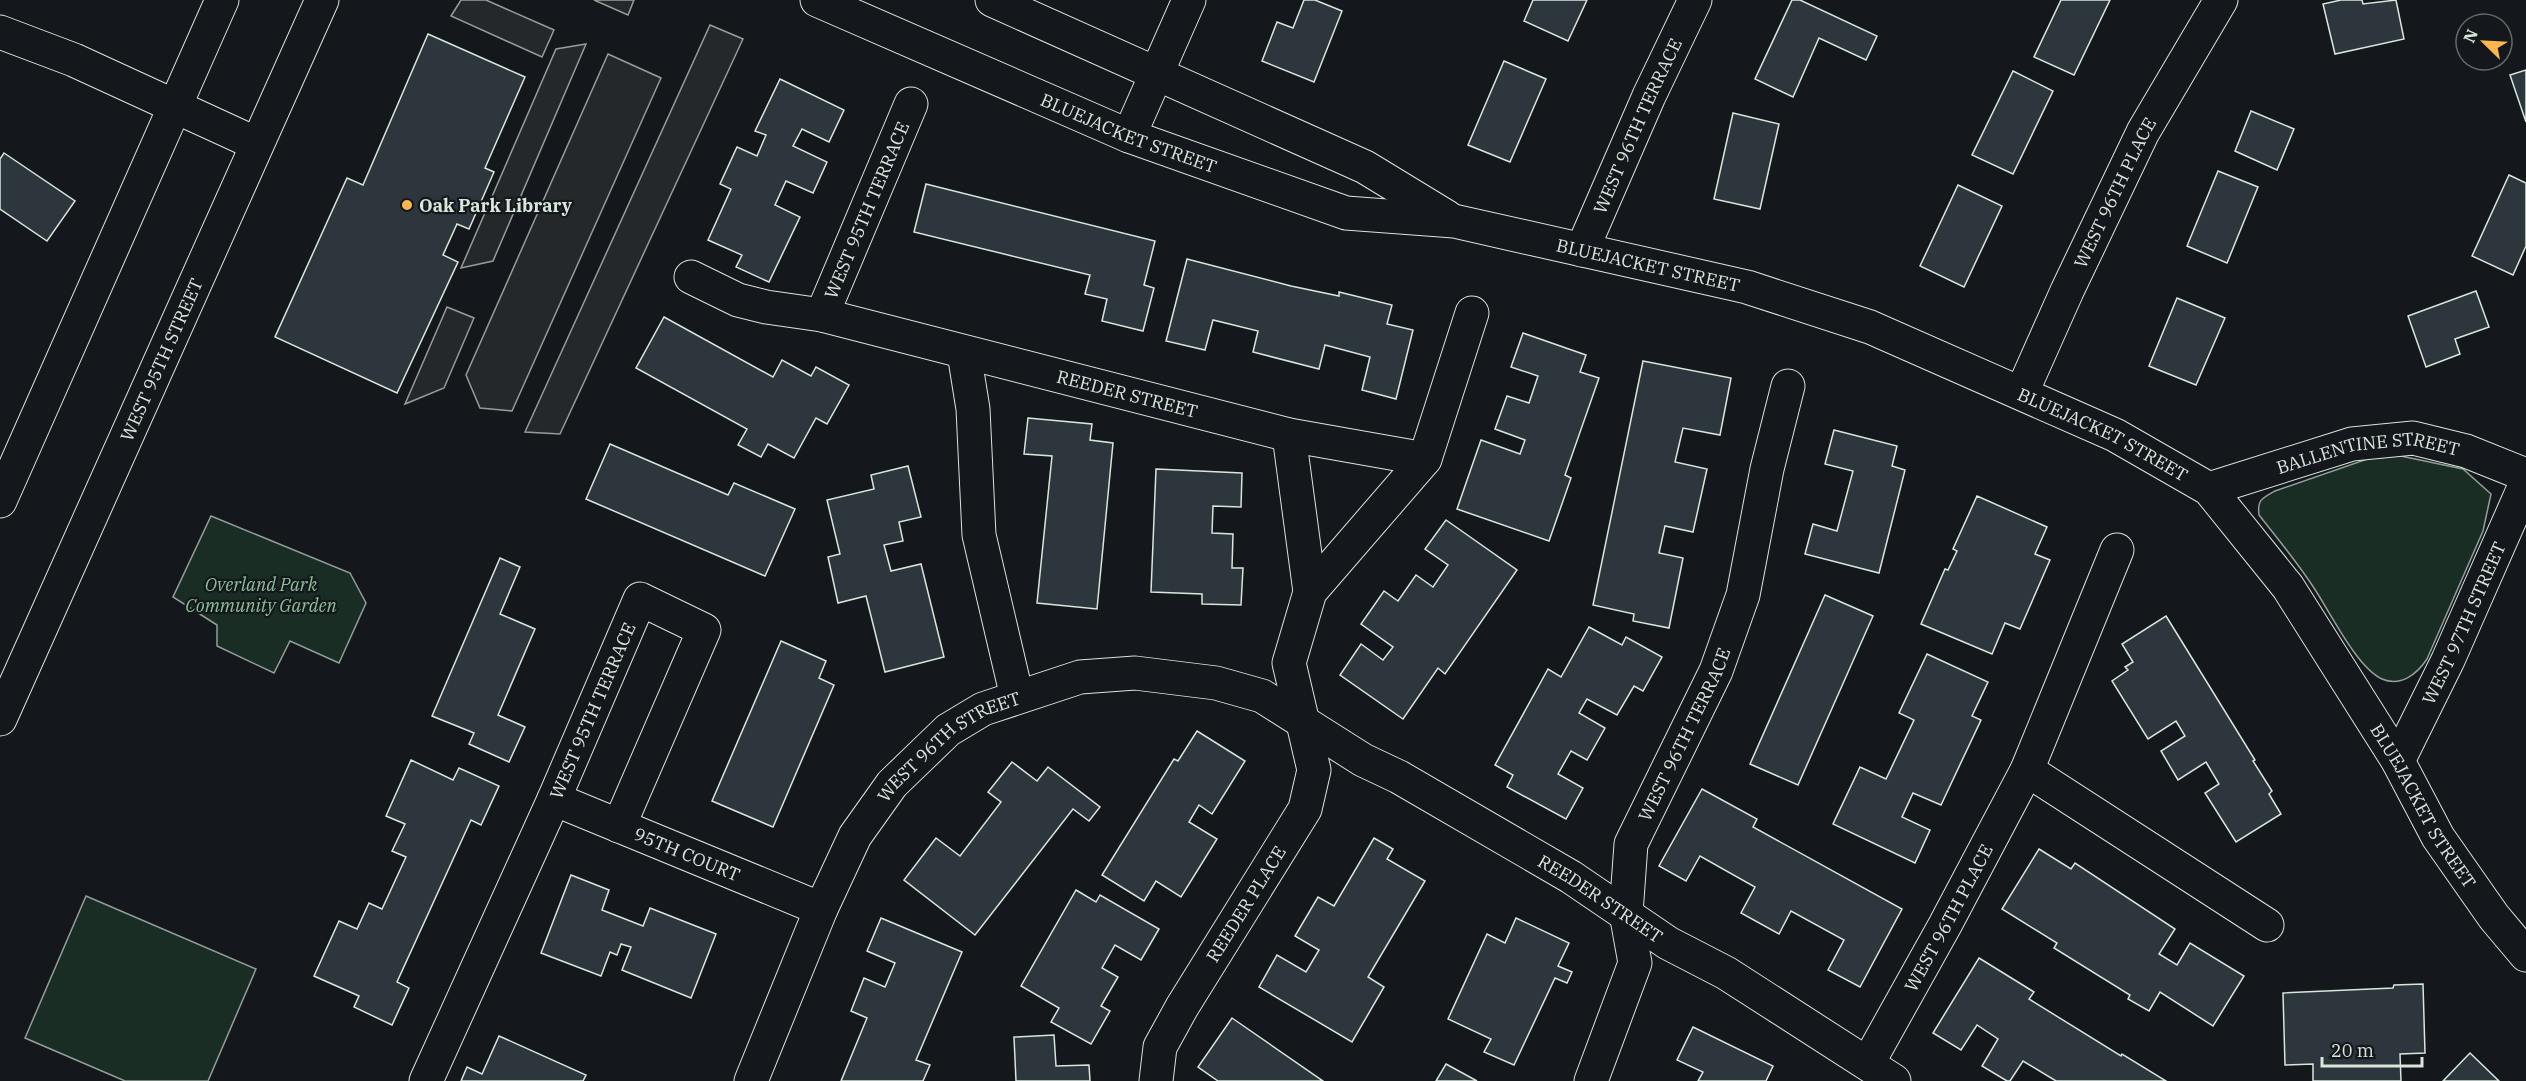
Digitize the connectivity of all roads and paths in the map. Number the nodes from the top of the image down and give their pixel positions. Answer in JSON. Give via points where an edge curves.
{"nodes":[{"id":1,"x":222,"y":0,"type":"edge"},
{"id":2,"x":322,"y":0,"type":"edge"},
{"id":3,"x":817,"y":0,"type":"edge"},
{"id":4,"x":992,"y":0,"type":"edge"},
{"id":5,"x":1189,"y":0,"type":"edge"},
{"id":6,"x":1695,"y":0,"type":"edge"},
{"id":7,"x":2221,"y":0,"type":"edge"},
{"id":8,"x":0,"y":32,"type":"edge"},
{"id":9,"x":1156,"y":74,"type":"junction"},
{"id":10,"x":911,"y":104,"type":"dead end"},
{"id":11,"x":176,"y":107,"type":"junction"},
{"id":12,"x":1129,"y":136,"type":"junction"},
{"id":13,"x":257,"y":144,"type":"junction"},
{"id":14,"x":1454,"y":221,"type":"junction"},
{"id":15,"x":1582,"y":250,"type":"junction"},
{"id":16,"x":691,"y":277,"type":"dead end"},
{"id":17,"x":1472,"y":314,"type":"dead end"},
{"id":18,"x":822,"y":315,"type":"junction"},
{"id":19,"x":964,"y":353,"type":"junction"},
{"id":20,"x":1788,"y":386,"type":"dead end"},
{"id":21,"x":2022,"y":392,"type":"junction"},
{"id":22,"x":1289,"y":435,"type":"junction"},
{"id":23,"x":1425,"y":459,"type":"junction"},
{"id":24,"x":2526,"y":475,"type":"edge"},
{"id":25,"x":2526,"y":483,"type":"edge"},
{"id":26,"x":2210,"y":489,"type":"junction"},
{"id":27,"x":0,"y":501,"type":"edge"},
{"id":28,"x":2117,"y":550,"type":"dead end"},
{"id":29,"x":1310,"y":592,"type":"junction"},
{"id":30,"x":1017,"y":697,"type":"junction"},
{"id":31,"x":0,"y":719,"type":"edge"},
{"id":32,"x":1302,"y":722,"type":"junction"},
{"id":33,"x":2398,"y":761,"type":"junction"},
{"id":34,"x":2027,"y":770,"type":"junction"},
{"id":35,"x":554,"y":799,"type":"junction"},
{"id":36,"x":619,"y":826,"type":"junction"},
{"id":37,"x":821,"y":909,"type":"junction"},
{"id":38,"x":1626,"y":913,"type":"junction"},
{"id":39,"x":2267,"y":925,"type":"dead end"},
{"id":40,"x":2526,"y":954,"type":"edge"},
{"id":41,"x":1868,"y":1063,"type":"junction"},
{"id":42,"x":426,"y":1081,"type":"edge"},
{"id":43,"x":751,"y":1081,"type":"edge"},
{"id":44,"x":1156,"y":1081,"type":"edge"},
{"id":45,"x":1592,"y":1081,"type":"edge"},
{"id":46,"x":1894,"y":1081,"type":"edge"}],
"edges":[{"from":1,"to":11,"type":"street"},
{"from":2,"to":13,"type":"street","name":"WEST 95TH STREET"},
{"from":3,"to":12,"type":"street","name":"BLUEJACKET STREET"},
{"from":4,"to":9,"type":"street","name":"BLUEJACKET STREET"},
{"from":5,"to":9,"type":"street"},
{"from":6,"to":15,"type":"street","name":"WEST 96TH TERRACE"},
{"from":7,"to":21,"type":"street","name":"WEST 96TH PLACE","via":[[2144,132]]},
{"from":8,"to":11,"type":"street","via":[[74,60]]},
{"from":9,"to":12,"type":"street"},
{"from":9,"to":14,"type":"street","name":"BLUEJACKET STREET","via":[[1365,167]]},
{"from":10,"to":18,"type":"street","name":"WEST 95TH TERRACE"},
{"from":11,"to":13,"type":"street"},
{"from":11,"to":27,"type":"street"},
{"from":12,"to":14,"type":"street","name":"BLUEJACKET STREET","via":[[1346,213]]},
{"from":13,"to":31,"type":"street","name":"WEST 95TH STREET"},
{"from":14,"to":15,"type":"street","name":"BLUEJACKET STREET"},
{"from":15,"to":21,"type":"street","name":"BLUEJACKET STREET","via":[[1751,288],[1870,327]]},
{"from":16,"to":18,"type":"street","name":"WEST 95TH TERRACE","via":[[738,300]]},
{"from":17,"to":23,"type":"street"},
{"from":18,"to":19,"type":"street","name":"WEST 95TH TERRACE"},
{"from":19,"to":22,"type":"street","name":"REEDER STREET"},
{"from":19,"to":30,"type":"street","name":"WEST 96TH STREET","via":[[973,409],[979,535]]},
{"from":20,"to":38,"type":"street","name":"WEST 96TH TERRACE","via":[[1767,469],[1743,595],[1716,671],[1631,844]]},
{"from":21,"to":26,"type":"street","name":"BLUEJACKET STREET","via":[[2115,435]]},
{"from":22,"to":23,"type":"street","name":"REEDER STREET"},
{"from":22,"to":29,"type":"street"},
{"from":23,"to":29,"type":"street"},
{"from":24,"to":26,"type":"street","name":"BALLENTINE STREET","via":[[2466,451],[2413,438],[2352,444]]},
{"from":25,"to":33,"type":"street","name":"WEST 97TH STREET","via":[[2448,660]]},
{"from":26,"to":33,"type":"street","name":"BLUEJACKET STREET","via":[[2288,586]]},
{"from":28,"to":34,"type":"street","name":"WEST 96TH PLACE"},
{"from":29,"to":32,"type":"street","via":[[1289,663]]},
{"from":30,"to":32,"type":"street","name":"REEDER STREET","via":[[1080,677],[1135,673],[1216,683],[1262,696]]},
{"from":30,"to":37,"type":"street","name":"WEST 96TH STREET","via":[[983,709],[948,730],[892,783],[855,836]]},
{"from":32,"to":38,"type":"street","name":"REEDER STREET","via":[[1572,876]]},
{"from":32,"to":44,"type":"street","name":"REEDER PLACE","via":[[1314,770],[1305,809],[1160,1047]]},
{"from":33,"to":40,"type":"street","name":"BLUEJACKET STREET","via":[[2438,837],[2494,917]]},
{"from":34,"to":39,"type":"street"},
{"from":34,"to":41,"type":"street","name":"WEST 96TH PLACE"},
{"from":35,"to":36,"type":"street","name":"95TH COURT"},
{"from":35,"to":36,"type":"street","name":"WEST 95TH TERRACE","via":[[640,600],[704,630]]},
{"from":35,"to":42,"type":"street","name":"WEST 95TH TERRACE"},
{"from":36,"to":37,"type":"street","name":"95TH COURT"},
{"from":37,"to":43,"type":"street","name":"WEST 96TH STREET"},
{"from":38,"to":41,"type":"street","name":"REEDER STREET","via":[[1668,944],[1726,973]]},
{"from":38,"to":45,"type":"street","name":"WEST 96TH TERRACE","via":[[1635,963]]},
{"from":41,"to":46,"type":"street","name":"REEDER STREET"}]}
